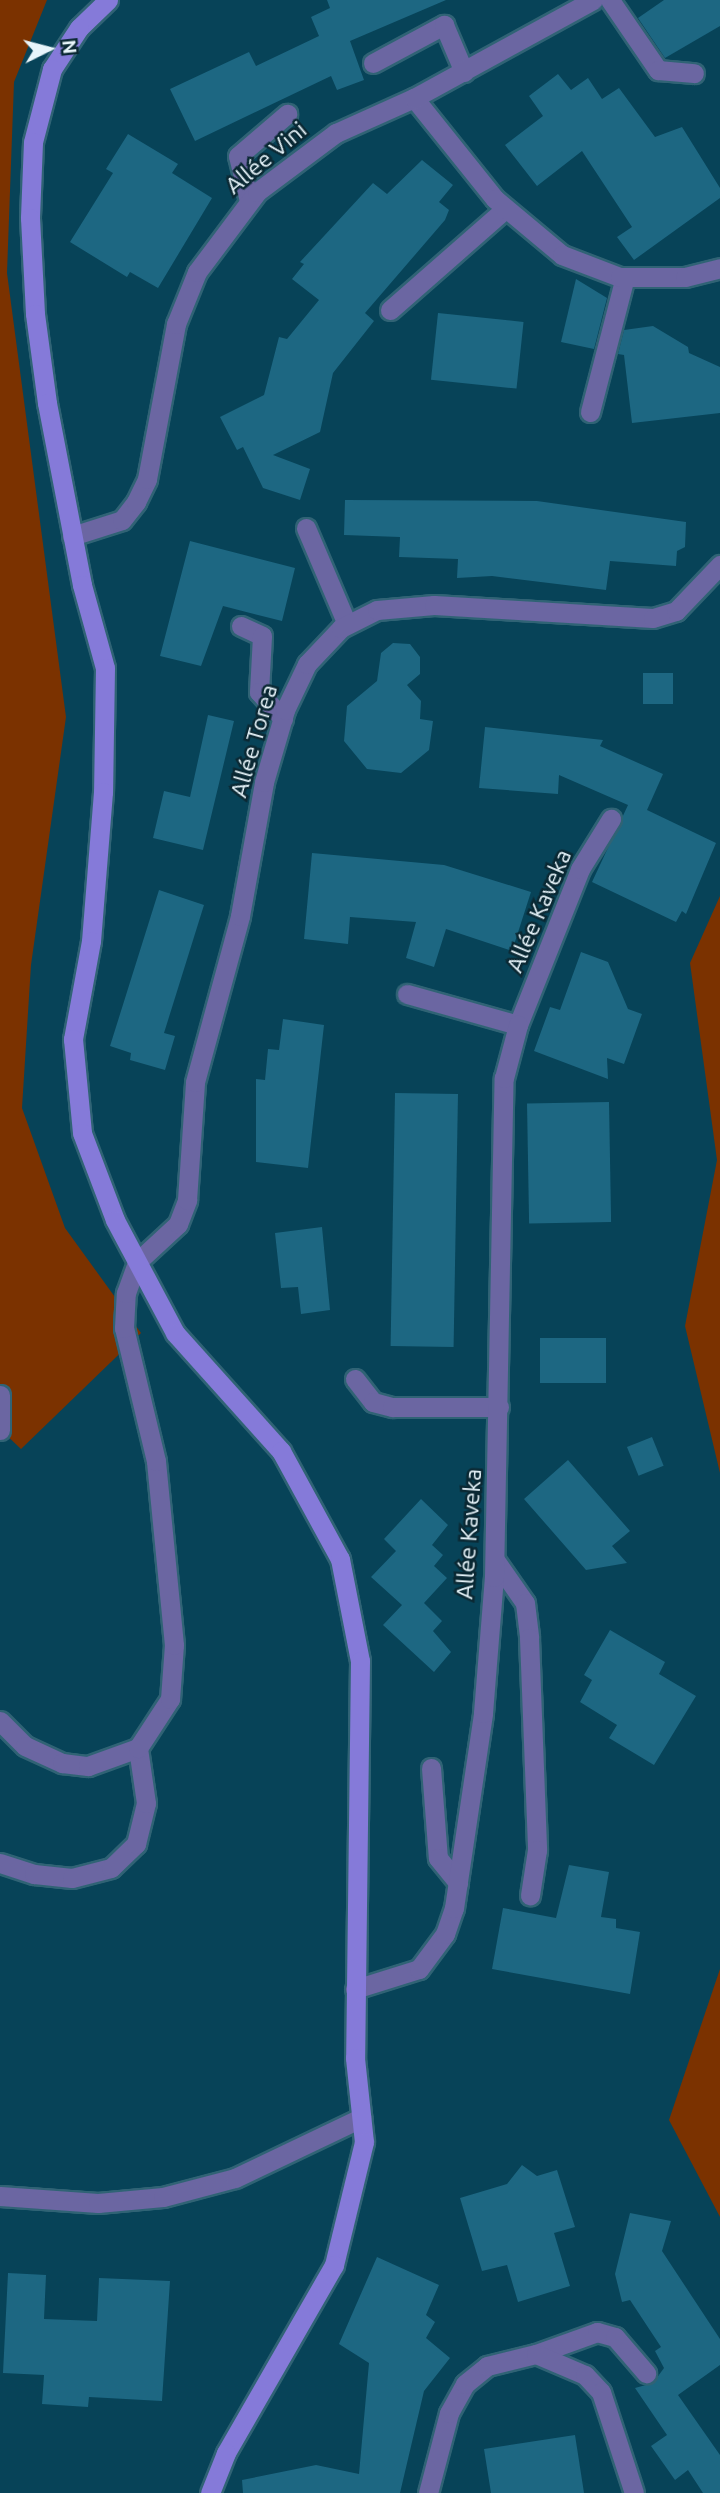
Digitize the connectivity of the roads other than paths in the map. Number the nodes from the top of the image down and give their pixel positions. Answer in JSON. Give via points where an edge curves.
{"nodes":[{"id":1,"x":108,"y":0,"type":"edge"},
{"id":2,"x":593,"y":0,"type":"edge"},
{"id":3,"x":610,"y":0,"type":"edge"},
{"id":4,"x":373,"y":64,"type":"dead end"},
{"id":5,"x":464,"y":72,"type":"junction"},
{"id":6,"x":694,"y":73,"type":"dead end"},
{"id":7,"x":414,"y":98,"type":"junction"},
{"id":8,"x":287,"y":114,"type":"dead end"},
{"id":9,"x":248,"y":201,"type":"junction"},
{"id":10,"x":505,"y":209,"type":"junction"},
{"id":11,"x":720,"y":268,"type":"edge"},
{"id":12,"x":625,"y":277,"type":"junction"},
{"id":13,"x":390,"y":310,"type":"dead end"},
{"id":14,"x":590,"y":412,"type":"dead end"},
{"id":15,"x":306,"y":528,"type":"dead end"},
{"id":16,"x":72,"y":536,"type":"junction"},
{"id":17,"x":720,"y":565,"type":"edge"},
{"id":18,"x":348,"y":624,"type":"junction"},
{"id":19,"x":241,"y":625,"type":"dead end"},
{"id":20,"x":283,"y":719,"type":"junction"},
{"id":21,"x":611,"y":819,"type":"dead end"},
{"id":22,"x":407,"y":994,"type":"dead end"},
{"id":23,"x":518,"y":1025,"type":"junction"},
{"id":24,"x":137,"y":1262,"type":"junction"},
{"id":25,"x":355,"y":1380,"type":"dead end"},
{"id":26,"x":0,"y":1395,"type":"edge"},
{"id":27,"x":499,"y":1407,"type":"junction"},
{"id":28,"x":0,"y":1430,"type":"edge"},
{"id":29,"x":495,"y":1560,"type":"junction"},
{"id":30,"x":0,"y":1721,"type":"edge"},
{"id":31,"x":138,"y":1748,"type":"junction"},
{"id":32,"x":431,"y":1768,"type":"dead end"},
{"id":33,"x":0,"y":1863,"type":"edge"},
{"id":34,"x":458,"y":1883,"type":"junction"},
{"id":35,"x":530,"y":1895,"type":"dead end"},
{"id":36,"x":355,"y":1989,"type":"junction"},
{"id":37,"x":362,"y":2118,"type":"junction"},
{"id":38,"x":0,"y":2196,"type":"edge"},
{"id":39,"x":536,"y":2354,"type":"junction"},
{"id":40,"x":646,"y":2373,"type":"dead end"},
{"id":41,"x":210,"y":2493,"type":"edge"},
{"id":42,"x":428,"y":2493,"type":"edge"},
{"id":43,"x":634,"y":2493,"type":"edge"}],
"edges":[{"from":1,"to":16,"type":"main road","via":[[79,28],[52,69],[33,142],[35,314]]},
{"from":2,"to":5,"type":"street","name":"Allée Vini"},
{"from":3,"to":6,"type":"street","via":[[658,70]]},
{"from":4,"to":5,"type":"street","via":[[444,25]]},
{"from":5,"to":7,"type":"street","name":"Allée Vini"},
{"from":7,"to":9,"type":"street","name":"Allée Vini","via":[[336,133]]},
{"from":7,"to":10,"type":"street"},
{"from":8,"to":9,"type":"street","via":[[238,156]]},
{"from":9,"to":16,"type":"street","name":"Allée Vini","via":[[197,272],[176,324],[147,479],[136,502],[122,520]]},
{"from":10,"to":12,"type":"street","via":[[562,255]]},
{"from":10,"to":13,"type":"street"},
{"from":11,"to":12,"type":"street","via":[[685,277]]},
{"from":12,"to":14,"type":"street"},
{"from":15,"to":18,"type":"street"},
{"from":16,"to":24,"type":"main road","via":[[105,668],[103,792],[92,928],[72,1039],[82,1133]]},
{"from":17,"to":18,"type":"street","name":"Allée Torea","via":[[676,611],[653,618],[433,605],[377,610]]},
{"from":18,"to":20,"type":"street","name":"Allée Torea","via":[[307,664]]},
{"from":19,"to":20,"type":"street","via":[[262,636],[259,692]]},
{"from":20,"to":24,"type":"street","name":"Allée Torea","via":[[264,782],[240,916],[195,1082],[187,1200],[178,1224]]},
{"from":21,"to":23,"type":"street","name":"Allée Kaveka","via":[[580,869]]},
{"from":22,"to":23,"type":"street"},
{"from":23,"to":27,"type":"street","name":"Allée Kaveka","via":[[503,1078]]},
{"from":24,"to":31,"type":"street","via":[[127,1293],[124,1328],[156,1461],[174,1645],[170,1699]]},
{"from":24,"to":36,"type":"main road","via":[[175,1333],[281,1451],[340,1559],[360,1661]]},
{"from":25,"to":27,"type":"street","via":[[373,1402],[392,1407]]},
{"from":26,"to":28,"type":"street"},
{"from":27,"to":29,"type":"street","name":"Allée Kaveka"},
{"from":29,"to":34,"type":"street","name":"Allée Kaveka","via":[[483,1713]]},
{"from":29,"to":35,"type":"street","via":[[525,1603],[529,1638],[537,1850]]},
{"from":30,"to":31,"type":"street","via":[[25,1746],[62,1763],[88,1766]]},
{"from":31,"to":33,"type":"street","via":[[146,1803],[136,1843],[111,1868],[72,1878]]},
{"from":32,"to":34,"type":"street","via":[[438,1858]]},
{"from":34,"to":36,"type":"street","name":"Allée Kaveka","via":[[445,1934],[419,1969]]},
{"from":36,"to":37,"type":"main road"},
{"from":37,"to":38,"type":"street","via":[[234,2178],[163,2197],[98,2203]]},
{"from":37,"to":41,"type":"main road","via":[[364,2142],[334,2265],[226,2453]]},
{"from":39,"to":40,"type":"street","via":[[597,2332],[615,2337]]},
{"from":39,"to":42,"type":"street","via":[[486,2365],[465,2385],[449,2413]]},
{"from":39,"to":43,"type":"street","via":[[585,2375],[601,2392]]}]}
